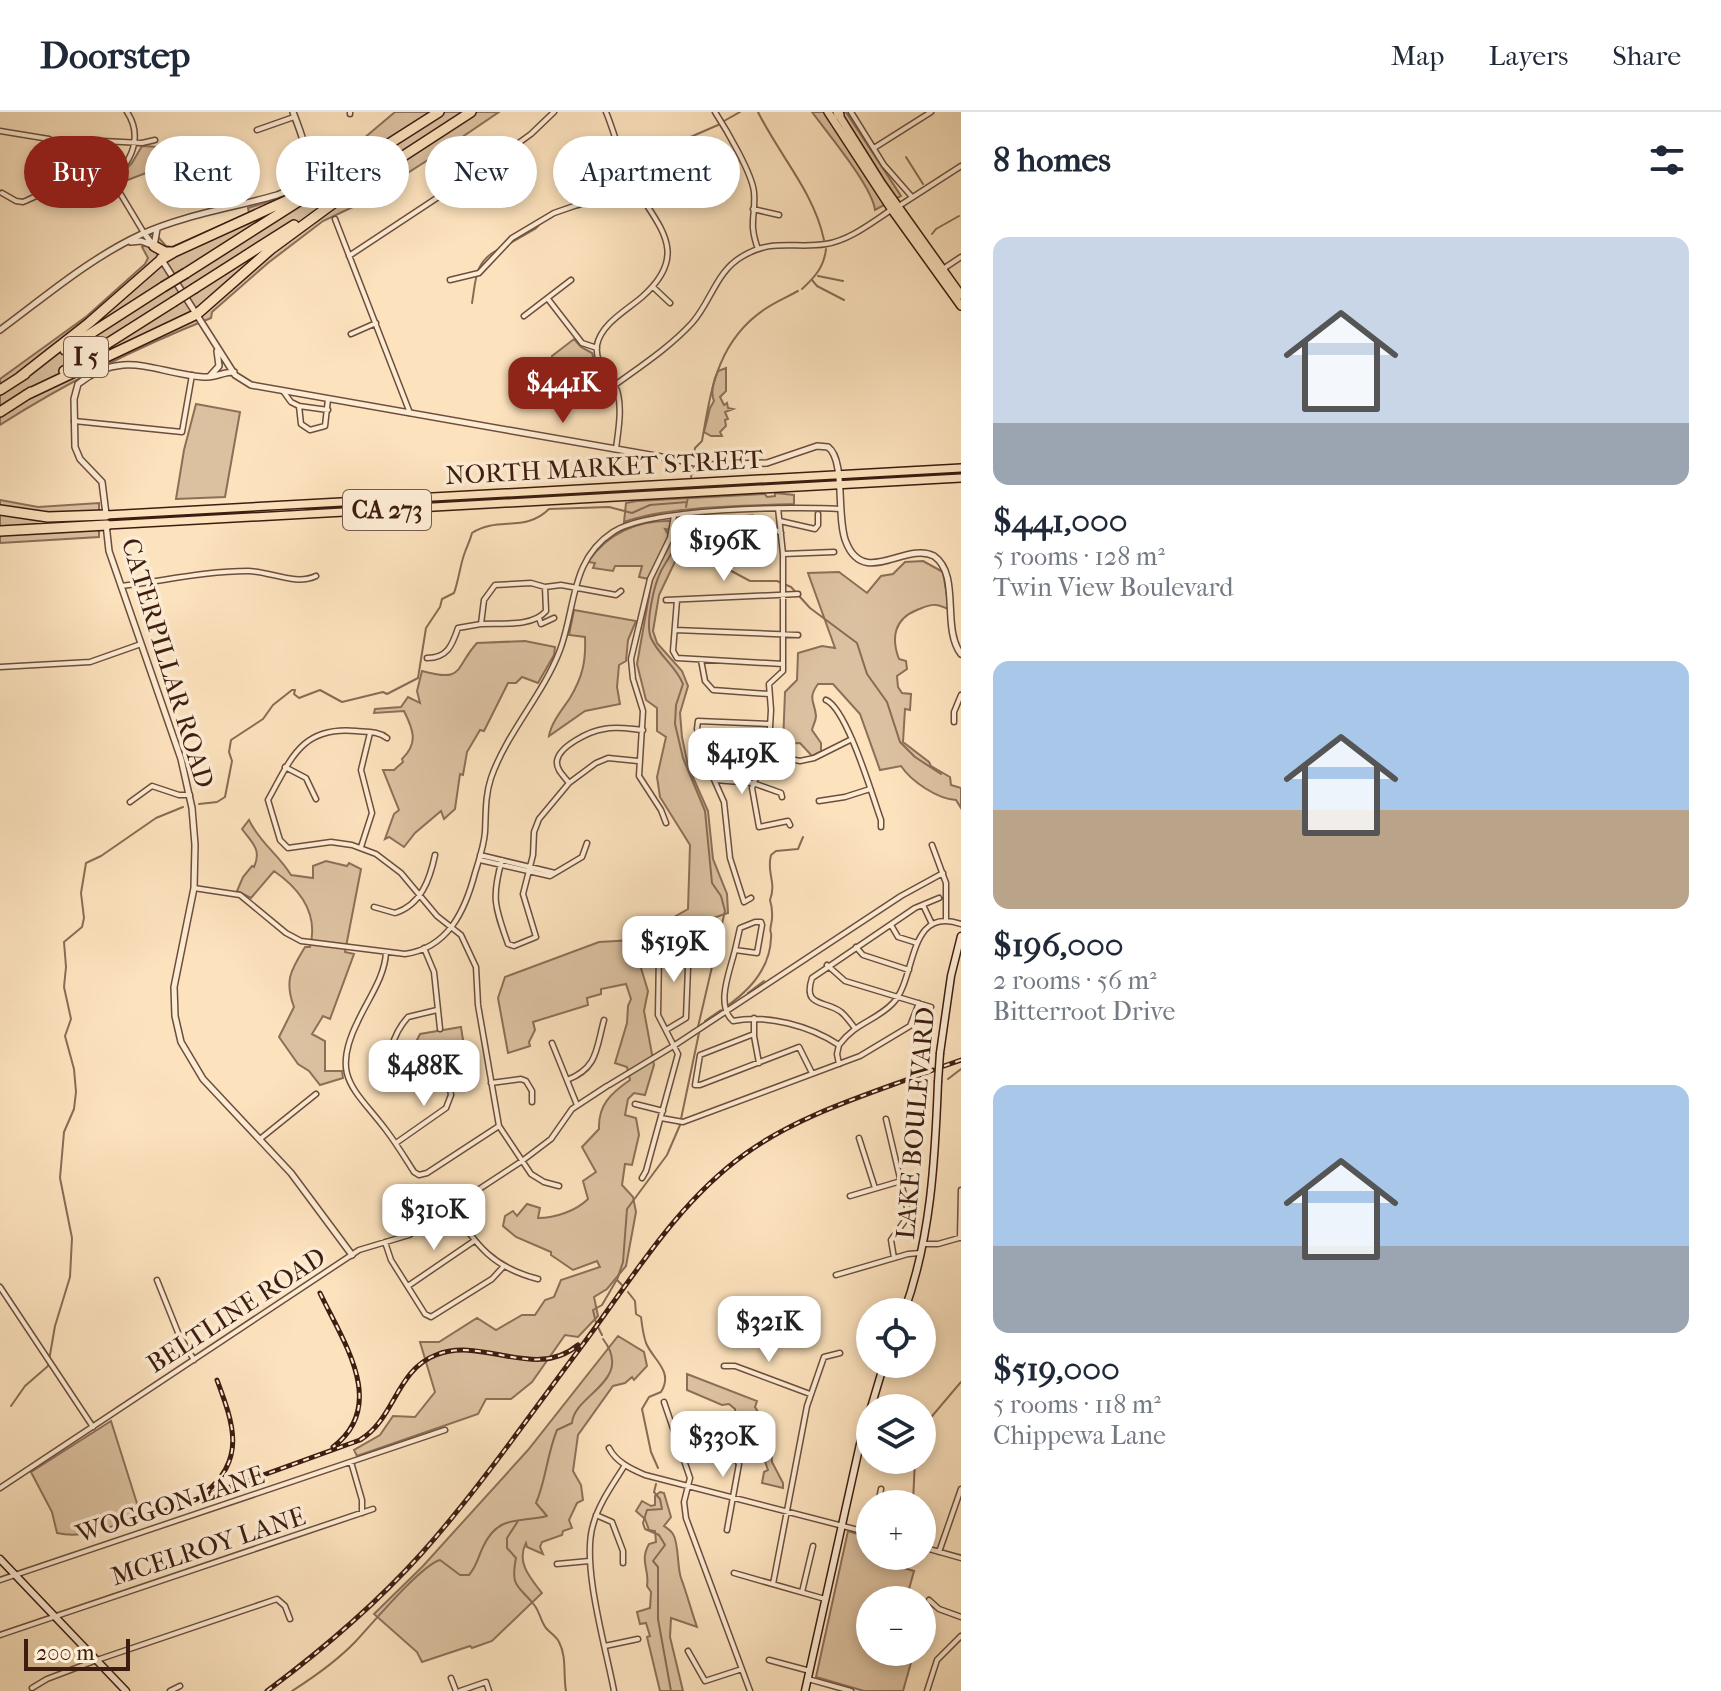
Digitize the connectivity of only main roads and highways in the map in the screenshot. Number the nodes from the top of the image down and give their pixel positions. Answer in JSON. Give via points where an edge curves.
{"nodes":[{"id":1,"x":439,"y":112,"type":"edge"},
{"id":2,"x":471,"y":112,"type":"edge"},
{"id":3,"x":828,"y":112,"type":"edge"},
{"id":4,"x":838,"y":113,"type":"edge"},
{"id":5,"x":402,"y":136,"type":"edge"},
{"id":6,"x":409,"y":153,"type":"edge"},
{"id":7,"x":276,"y":207,"type":"edge"},
{"id":8,"x":289,"y":208,"type":"edge"},
{"id":9,"x":324,"y":208,"type":"edge"},
{"id":10,"x":327,"y":208,"type":"edge"},
{"id":11,"x":895,"y":208,"type":"junction"},
{"id":12,"x":154,"y":246,"type":"road end"},
{"id":13,"x":174,"y":252,"type":"junction"},
{"id":14,"x":940,"y":271,"type":"junction"},
{"id":15,"x":961,"y":295,"type":"edge"},
{"id":16,"x":961,"y":306,"type":"edge"},
{"id":17,"x":20,"y":377,"type":"junction"},
{"id":18,"x":0,"y":390,"type":"edge"},
{"id":19,"x":26,"y":395,"type":"junction"},
{"id":20,"x":0,"y":412,"type":"edge"},
{"id":21,"x":961,"y":468,"type":"edge"},
{"id":22,"x":961,"y":478,"type":"edge"},
{"id":23,"x":0,"y":510,"type":"edge"},
{"id":24,"x":106,"y":520,"type":"junction"},
{"id":25,"x":0,"y":531,"type":"edge"},
{"id":26,"x":961,"y":936,"type":"edge"},
{"id":27,"x":909,"y":1298,"type":"edge"},
{"id":28,"x":879,"y":1378,"type":"edge"},
{"id":29,"x":0,"y":1559,"type":"edge"},
{"id":30,"x":126,"y":1691,"type":"edge"},
{"id":31,"x":805,"y":1691,"type":"edge"}],
"edges":[{"from":1,"to":5,"type":"highway","number":"I 5"},
{"from":2,"to":6,"type":"highway","number":"I 5"},
{"from":3,"to":11,"type":"main road"},
{"from":4,"to":11,"type":"main road"},
{"from":7,"to":13,"type":"highway"},
{"from":8,"to":17,"type":"highway","number":"I 5","bridge":true},
{"from":9,"to":19,"type":"highway","number":"I 5","bridge":true},
{"from":10,"to":19,"type":"highway","via":[[197,314]]},
{"from":11,"to":14,"type":"main road"},
{"from":12,"to":13,"type":"highway"},
{"from":13,"to":17,"type":"highway"},
{"from":14,"to":15,"type":"main road"},
{"from":14,"to":16,"type":"main road"},
{"from":17,"to":18,"type":"highway","number":"I 5"},
{"from":19,"to":20,"type":"highway","number":"I 5"},
{"from":21,"to":24,"type":"main road","name":"NORTH MARKET STREET","number":"CA 273"},
{"from":22,"to":24,"type":"main road","name":"NORTH MARKET STREET","number":"CA 273"},
{"from":23,"to":24,"type":"highway"},
{"from":24,"to":25,"type":"highway"},
{"from":26,"to":27,"type":"main road","name":"LAKE BOULEVARD","bridge":true,"via":[[940,1053],[923,1254]]},
{"from":28,"to":31,"type":"main road","via":[[865,1421]]},
{"from":29,"to":30,"type":"main road"}]}
